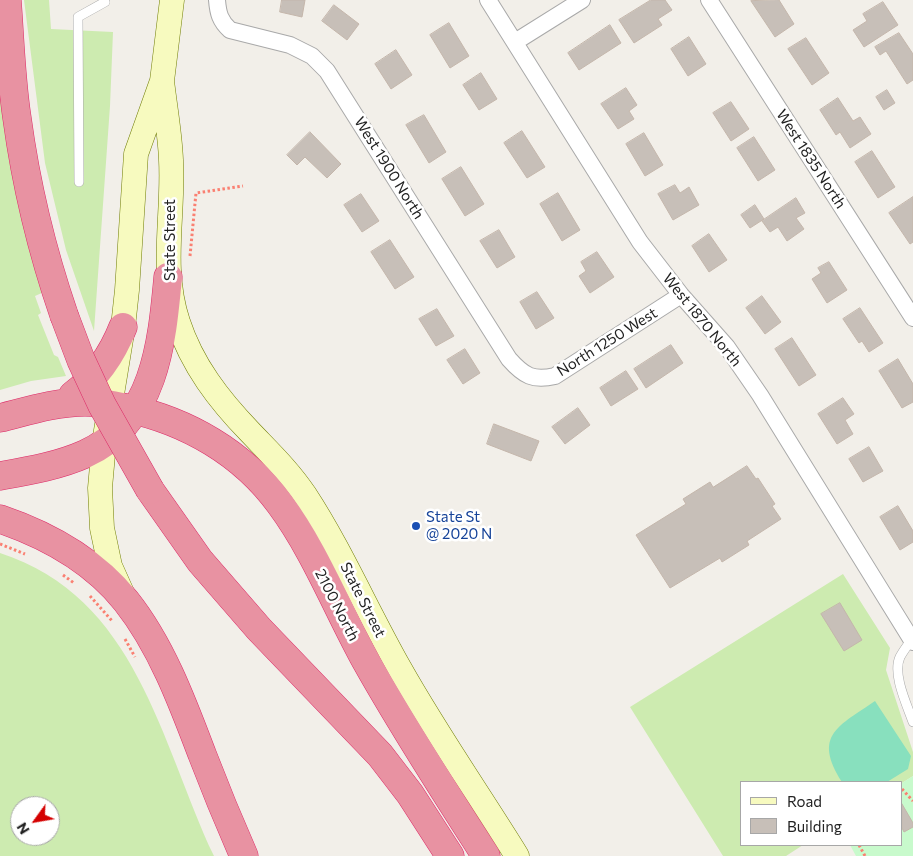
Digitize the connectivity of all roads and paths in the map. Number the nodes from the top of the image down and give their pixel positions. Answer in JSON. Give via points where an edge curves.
{"nodes":[{"id":1,"x":7,"y":0,"type":"edge"},
{"id":2,"x":104,"y":0,"type":"edge"},
{"id":3,"x":172,"y":0,"type":"edge"},
{"id":4,"x":488,"y":0,"type":"edge"},
{"id":5,"x":582,"y":0,"type":"edge"},
{"id":6,"x":709,"y":0,"type":"edge"},
{"id":7,"x":217,"y":2,"type":"edge"},
{"id":8,"x":515,"y":42,"type":"junction"},
{"id":9,"x":162,"y":81,"type":"junction"},
{"id":10,"x":79,"y":182,"type":"dead end"},
{"id":11,"x":168,"y":276,"type":"junction"},
{"id":12,"x":681,"y":295,"type":"junction"},
{"id":13,"x":913,"y":318,"type":"edge"},
{"id":14,"x":123,"y":327,"type":"junction"},
{"id":15,"x":530,"y":377,"type":"joint"},
{"id":16,"x":58,"y":404,"type":"junction"},
{"id":17,"x":122,"y":407,"type":"junction"},
{"id":18,"x":0,"y":418,"type":"edge"},
{"id":19,"x":104,"y":443,"type":"junction"},
{"id":20,"x":0,"y":476,"type":"edge"},
{"id":21,"x":0,"y":519,"type":"edge"},
{"id":22,"x":0,"y":544,"type":"edge"},
{"id":23,"x":34,"y":557,"type":"dead end"},
{"id":24,"x":56,"y":570,"type":"dead end"},
{"id":25,"x":78,"y":585,"type":"dead end"},
{"id":26,"x":85,"y":590,"type":"dead end"},
{"id":27,"x":126,"y":600,"type":"junction"},
{"id":28,"x":118,"y":627,"type":"dead end"},
{"id":29,"x":122,"y":635,"type":"dead end"},
{"id":30,"x":912,"y":641,"type":"edge"},
{"id":31,"x":140,"y":665,"type":"dead end"},
{"id":32,"x":179,"y":694,"type":"junction"},
{"id":33,"x":913,"y":722,"type":"edge"},
{"id":34,"x":380,"y":755,"type":"junction"},
{"id":35,"x":903,"y":790,"type":"edge"},
{"id":36,"x":913,"y":801,"type":"edge"},
{"id":37,"x":244,"y":856,"type":"edge"},
{"id":38,"x":259,"y":856,"type":"edge"},
{"id":39,"x":450,"y":856,"type":"edge"},
{"id":40,"x":471,"y":856,"type":"edge"},
{"id":41,"x":486,"y":856,"type":"edge"},
{"id":42,"x":517,"y":856,"type":"edge"}],
"edges":[{"from":1,"to":34,"type":"highway","bridge":true,"via":[[16,117],[29,192],[50,276],[81,360],[102,405],[150,490],[200,562],[259,629]]},
{"from":2,"to":10,"type":"lane","via":[[78,17]]},
{"from":3,"to":9,"type":"main road"},
{"from":4,"to":8,"type":"street","name":"West 1870 North"},
{"from":5,"to":8,"type":"street"},
{"from":6,"to":13,"type":"street","name":"West 1835 North"},
{"from":7,"to":15,"type":"street","name":"West 1900 North","via":[[218,13],[230,30],[290,45],[312,56],[327,71],[510,359]]},
{"from":8,"to":12,"type":"street","name":"West 1870 North","via":[[640,242]]},
{"from":9,"to":11,"type":"main road","name":"State Street","via":[[171,160]]},
{"from":9,"to":14,"type":"main road","via":[[136,154]]},
{"from":11,"to":17,"type":"highway","via":[[156,363],[144,394]]},
{"from":11,"to":42,"type":"main road","name":"State Street","via":[[178,322],[199,370],[303,492],[332,540],[401,672]]},
{"from":12,"to":15,"type":"street","name":"North 1250 West","via":[[555,376],[543,379]]},
{"from":12,"to":30,"type":"street","name":"West 1870 North","via":[[727,347],[760,396]]},
{"from":14,"to":16,"type":"highway","via":[[102,367],[82,388]]},
{"from":14,"to":17,"type":"main road"},
{"from":16,"to":17,"type":"highway","name":"2100 North","via":[[86,402]]},
{"from":16,"to":18,"type":"highway"},
{"from":17,"to":19,"type":"highway","via":[[120,428]]},
{"from":17,"to":41,"type":"highway","name":"2100 North","via":[[180,425],[211,441],[255,475],[280,503],[408,733]]},
{"from":19,"to":20,"type":"highway","via":[[67,460]]},
{"from":19,"to":27,"type":"main road","via":[[100,488],[102,528],[110,566]]},
{"from":21,"to":27,"type":"highway","via":[[30,529],[62,546],[93,568]]},
{"from":22,"to":23,"type":"path"},
{"from":24,"to":25,"type":"path"},
{"from":26,"to":28,"type":"path"},
{"from":27,"to":32,"type":"highway"},
{"from":29,"to":31,"type":"path"},
{"from":30,"to":33,"type":"lane","via":[[900,657],[898,667]]},
{"from":32,"to":37,"type":"highway"},
{"from":32,"to":38,"type":"highway"},
{"from":34,"to":39,"type":"highway"},
{"from":34,"to":40,"type":"highway","via":[[406,775]]},
{"from":35,"to":36,"type":"path"}]}
